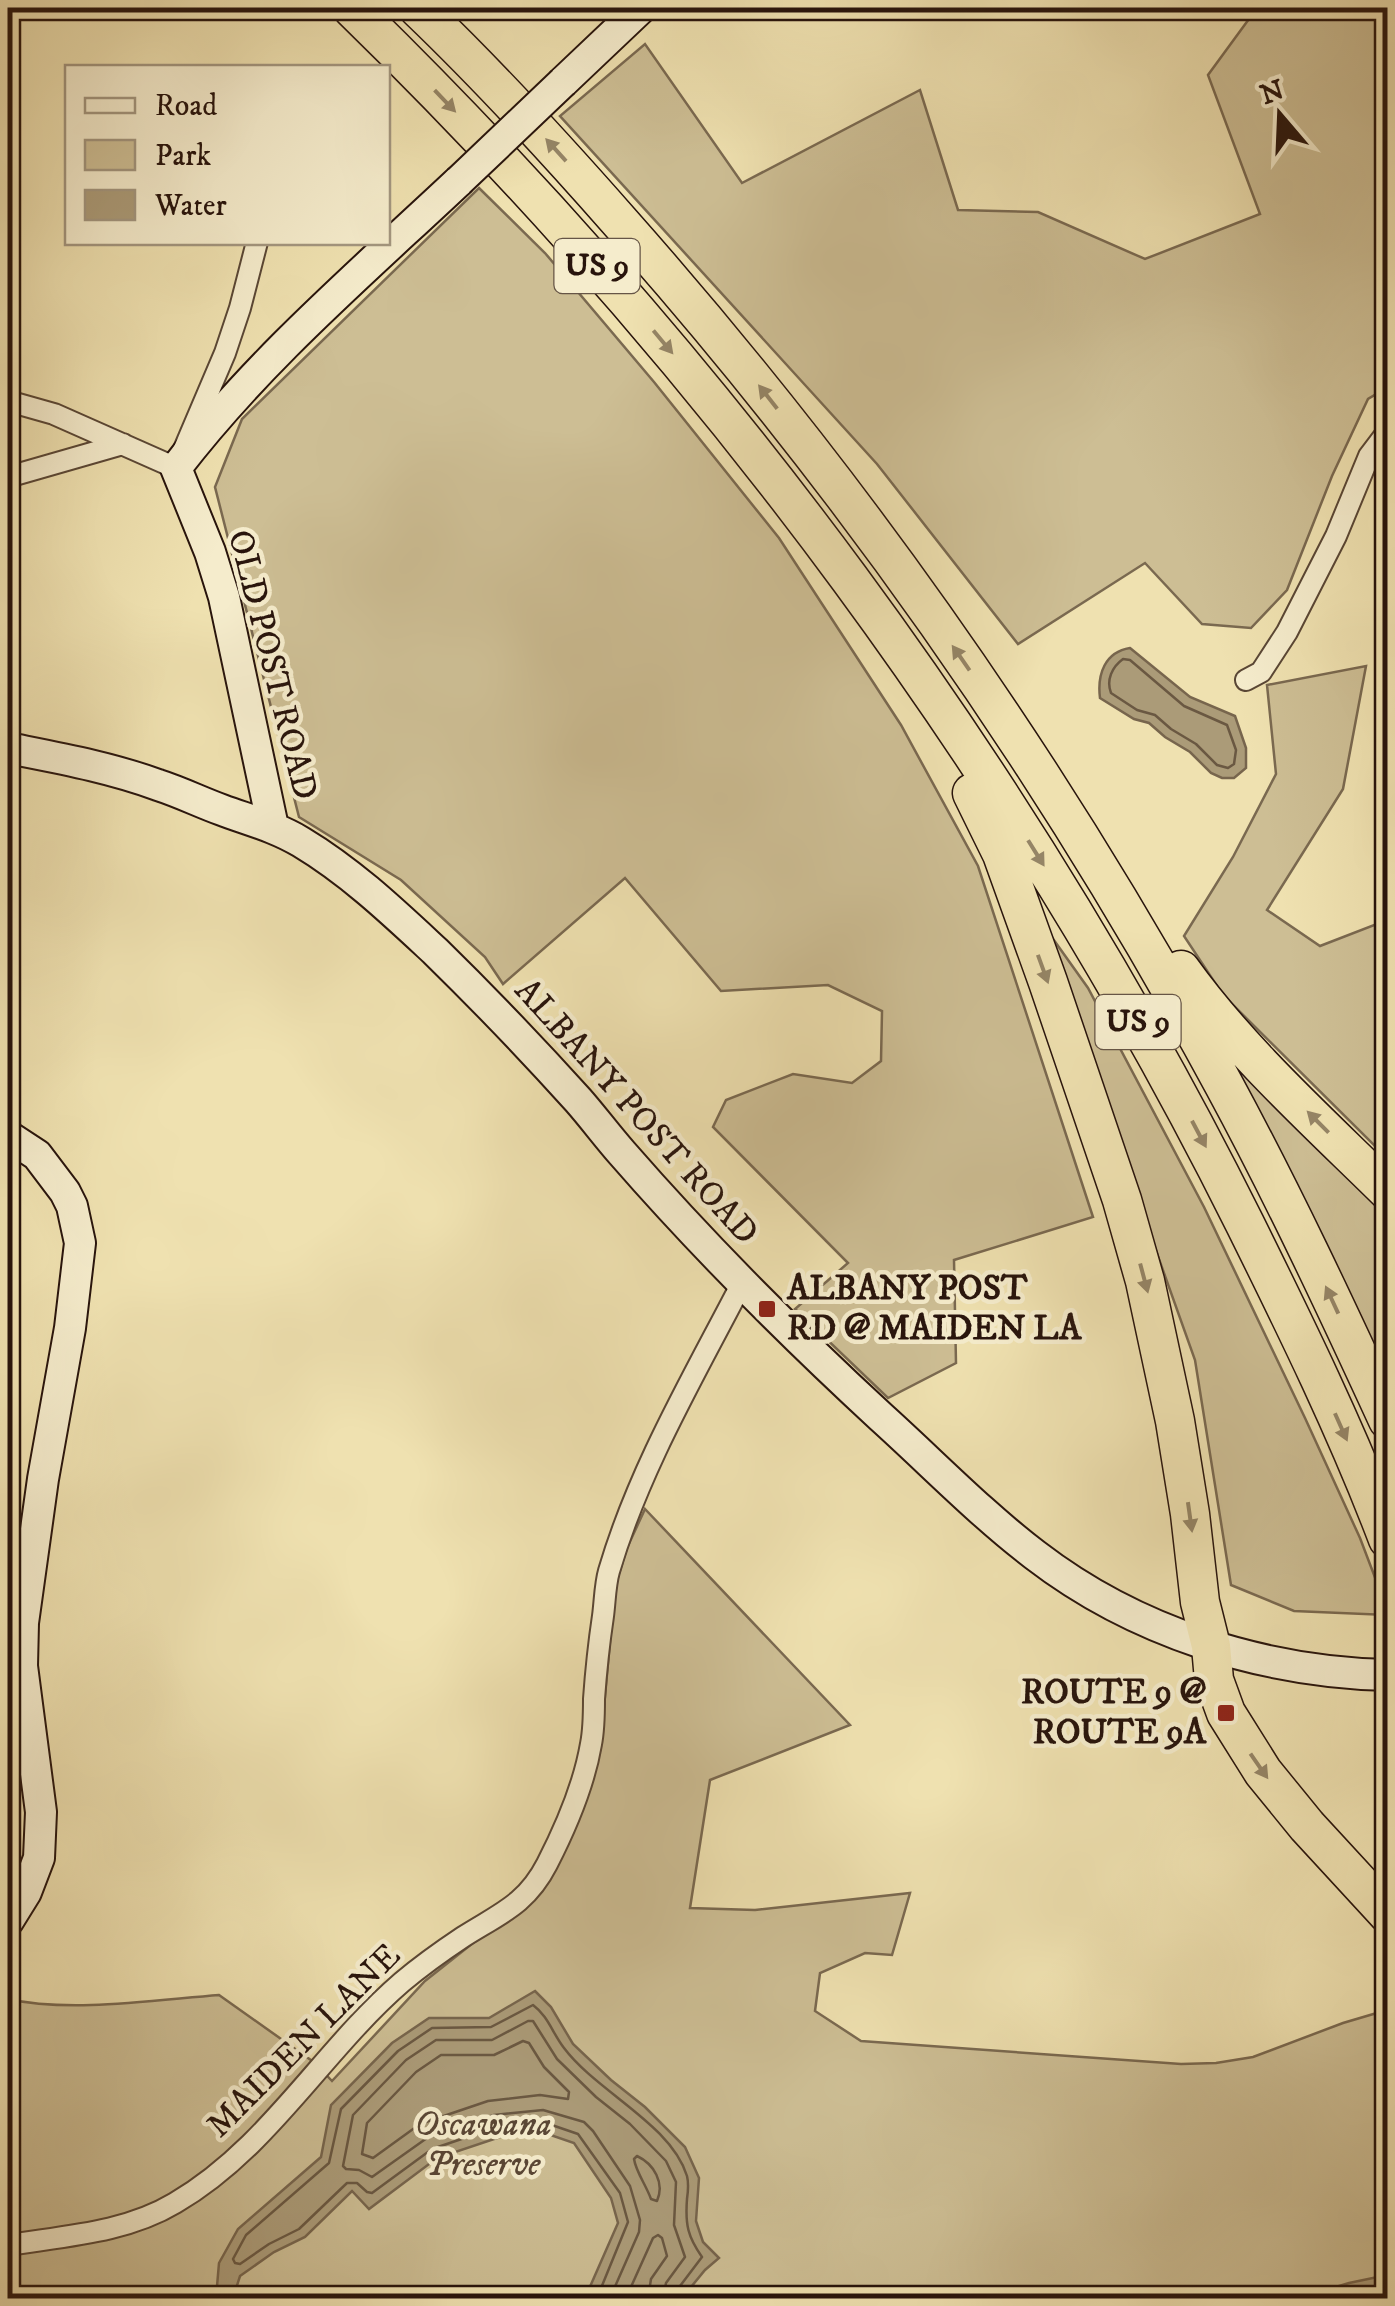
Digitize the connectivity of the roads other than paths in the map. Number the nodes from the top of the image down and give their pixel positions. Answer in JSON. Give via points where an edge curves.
{"nodes":[{"id":1,"x":352,"y":8,"type":"edge"},
{"id":2,"x":418,"y":8,"type":"edge"},
{"id":3,"x":640,"y":8,"type":"edge"},
{"id":4,"x":255,"y":245,"type":"edge"},
{"id":5,"x":390,"y":245,"type":"edge"},
{"id":6,"x":390,"y":245,"type":"edge"},
{"id":7,"x":8,"y":401,"type":"edge"},
{"id":8,"x":1388,"y":431,"type":"edge"},
{"id":9,"x":122,"y":444,"type":"junction"},
{"id":10,"x":176,"y":468,"type":"junction"},
{"id":11,"x":8,"y":477,"type":"edge"},
{"id":12,"x":822,"y":542,"type":"junction"},
{"id":13,"x":1246,"y":680,"type":"dead end"},
{"id":14,"x":1017,"y":738,"type":"junction"},
{"id":15,"x":8,"y":748,"type":"edge"},
{"id":16,"x":273,"y":827,"type":"junction"},
{"id":17,"x":8,"y":1136,"type":"edge"},
{"id":18,"x":1388,"y":1191,"type":"edge"},
{"id":19,"x":742,"y":1283,"type":"junction"},
{"id":20,"x":1388,"y":1420,"type":"edge"},
{"id":21,"x":1388,"y":1539,"type":"edge"},
{"id":22,"x":1211,"y":1646,"type":"junction"},
{"id":23,"x":1388,"y":1675,"type":"edge"},
{"id":24,"x":18,"y":1708,"type":"edge"},
{"id":25,"x":1388,"y":1914,"type":"edge"},
{"id":26,"x":8,"y":1921,"type":"edge"},
{"id":27,"x":8,"y":2245,"type":"edge"}],
"edges":[{"from":1,"to":12,"type":"highway","number":"US 9","one_way":true,"via":[[603,272]]},
{"from":14,"to":2,"type":"highway","number":"US 9","one_way":true,"via":[[746,370],[571,166]]},
{"from":3,"to":5,"type":"street","bridge":true},
{"from":4,"to":10,"type":"street","via":[[225,353]]},
{"from":6,"to":10,"type":"street","bridge":true,"via":[[276,352]]},
{"from":7,"to":9,"type":"street"},
{"from":8,"to":13,"type":"street","via":[[1369,456],[1287,632],[1261,672]]},
{"from":9,"to":10,"type":"street"},
{"from":9,"to":11,"type":"street"},
{"from":10,"to":16,"type":"street","name":"OLD POST ROAD","via":[[224,597]]},
{"from":12,"to":21,"type":"highway","number":"US 9","one_way":true,"via":[[980,766],[1140,1025],[1277,1289]]},
{"from":12,"to":22,"type":"highway","one_way":true,"via":[[984,815],[1048,982],[1145,1281]]},
{"from":18,"to":14,"type":"highway","one_way":true,"via":[[1213,1012]]},
{"from":20,"to":14,"type":"highway","number":"US 9","one_way":true,"via":[[1224,1086]]},
{"from":15,"to":16,"type":"street","name":"ALBANY POST ROAD","via":[[157,784]]},
{"from":16,"to":19,"type":"street","name":"ALBANY POST ROAD","via":[[360,884],[444,960]]},
{"from":17,"to":24,"type":"street","via":[[37,1155],[65,1192],[80,1243],[23,1623]]},
{"from":19,"to":22,"type":"street","name":"ALBANY POST ROAD","via":[[1036,1556],[1118,1609]]},
{"from":19,"to":27,"type":"street","name":"MAIDEN LANE","via":[[654,1454],[618,1544],[608,1576],[592,1741],[536,1882],[523,1899],[402,1982],[250,2145],[175,2203],[106,2230]]},
{"from":22,"to":23,"type":"street","name":"ALBANY POST ROAD","via":[[1301,1668]]},
{"from":22,"to":25,"type":"highway","one_way":true,"via":[[1214,1680],[1243,1743]]},
{"from":24,"to":26,"type":"street","via":[[42,1812],[39,1858]]}]}
